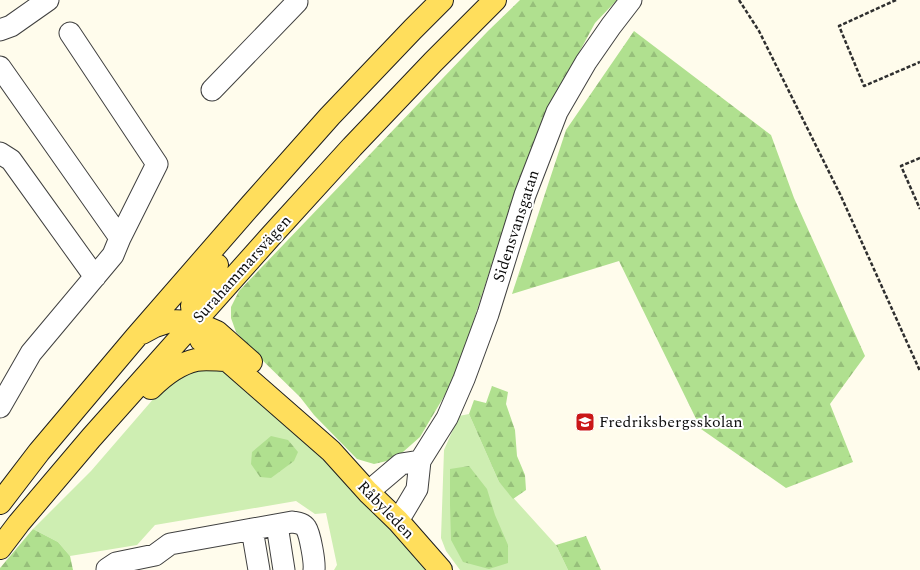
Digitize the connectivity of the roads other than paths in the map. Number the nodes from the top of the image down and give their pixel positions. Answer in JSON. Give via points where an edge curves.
{"nodes":[{"id":1,"x":48,"y":0,"type":"edge"},
{"id":2,"x":442,"y":0,"type":"edge"},
{"id":3,"x":495,"y":0,"type":"edge"},
{"id":4,"x":631,"y":0,"type":"edge"},
{"id":5,"x":298,"y":1,"type":"edge"},
{"id":6,"x":0,"y":30,"type":"edge"},
{"id":7,"x":70,"y":33,"type":"dead end"},
{"id":8,"x":0,"y":67,"type":"edge"},
{"id":9,"x":212,"y":90,"type":"dead end"},
{"id":10,"x":0,"y":154,"type":"edge"},
{"id":11,"x":250,"y":205,"type":"junction"},
{"id":12,"x":120,"y":238,"type":"junction"},
{"id":13,"x":241,"y":269,"type":"junction"},
{"id":14,"x":95,"y":277,"type":"junction"},
{"id":15,"x":194,"y":322,"type":"junction"},
{"id":16,"x":136,"y":337,"type":"junction"},
{"id":17,"x":227,"y":360,"type":"junction"},
{"id":18,"x":257,"y":368,"type":"junction"},
{"id":19,"x":3,"y":393,"type":"edge"},
{"id":20,"x":119,"y":407,"type":"junction"},
{"id":21,"x":331,"y":451,"type":"junction"},
{"id":22,"x":420,"y":461,"type":"junction"},
{"id":23,"x":368,"y":492,"type":"junction"},
{"id":24,"x":0,"y":502,"type":"edge"},
{"id":25,"x":398,"y":521,"type":"junction"},
{"id":26,"x":258,"y":528,"type":"junction"},
{"id":27,"x":0,"y":548,"type":"edge"},
{"id":28,"x":107,"y":570,"type":"edge"},
{"id":29,"x":246,"y":570,"type":"edge"},
{"id":30,"x":260,"y":570,"type":"edge"},
{"id":31,"x":272,"y":570,"type":"edge"},
{"id":32,"x":284,"y":570,"type":"edge"},
{"id":33,"x":314,"y":570,"type":"edge"},
{"id":34,"x":441,"y":570,"type":"edge"}],
"edges":[{"from":1,"to":6,"type":"street","via":[[11,26]]},
{"from":2,"to":11,"type":"main road","via":[[330,116]]},
{"from":3,"to":13,"type":"main road","name":"Surahammarsvägen","via":[[357,142]]},
{"from":4,"to":22,"type":"street","name":"Sidensvansgatan","via":[[586,62],[557,112],[525,195],[488,314],[464,379],[447,418]]},
{"from":5,"to":9,"type":"street"},
{"from":7,"to":12,"type":"street","via":[[157,164]]},
{"from":8,"to":12,"type":"street"},
{"from":10,"to":14,"type":"street","via":[[11,160]]},
{"from":11,"to":15,"type":"main road","via":[[248,228],[196,292],[192,306]]},
{"from":11,"to":16,"type":"main road"},
{"from":12,"to":14,"type":"street","via":[[113,256]]},
{"from":13,"to":15,"type":"main road","name":"Surahammarsvägen"},
{"from":13,"to":18,"type":"main road","via":[[222,305],[224,318],[229,331],[254,356]]},
{"from":14,"to":19,"type":"street","via":[[31,353]]},
{"from":15,"to":16,"type":"main road","via":[[170,321]]},
{"from":15,"to":17,"type":"main road","name":"Råbyleden","via":[[201,340]]},
{"from":15,"to":18,"type":"main road","via":[[217,332]]},
{"from":15,"to":20,"type":"main road","name":"Surahammarsvägen"},
{"from":16,"to":24,"type":"main road"},
{"from":17,"to":20,"type":"main road","via":[[197,360],[179,365],[160,379],[135,405]]},
{"from":17,"to":21,"type":"main road","name":"Råbyleden"},
{"from":18,"to":21,"type":"main road","via":[[325,433]]},
{"from":20,"to":27,"type":"main road","name":"Surahammarsvägen"},
{"from":21,"to":23,"type":"main road","name":"Råbyleden"},
{"from":22,"to":23,"type":"street","via":[[401,464]]},
{"from":22,"to":25,"type":"street","name":"Sidensvansgatan","via":[[417,489]]},
{"from":23,"to":25,"type":"main road","name":"Råbyleden"},
{"from":25,"to":34,"type":"main road","name":"Råbyleden"},
{"from":26,"to":28,"type":"street","via":[[170,544],[155,555],[116,563]]},
{"from":26,"to":29,"type":"street"},
{"from":26,"to":30,"type":"street"},
{"from":26,"to":31,"type":"street"},
{"from":26,"to":32,"type":"street"},
{"from":26,"to":33,"type":"street","via":[[300,523],[306,528],[311,544]]}]}
